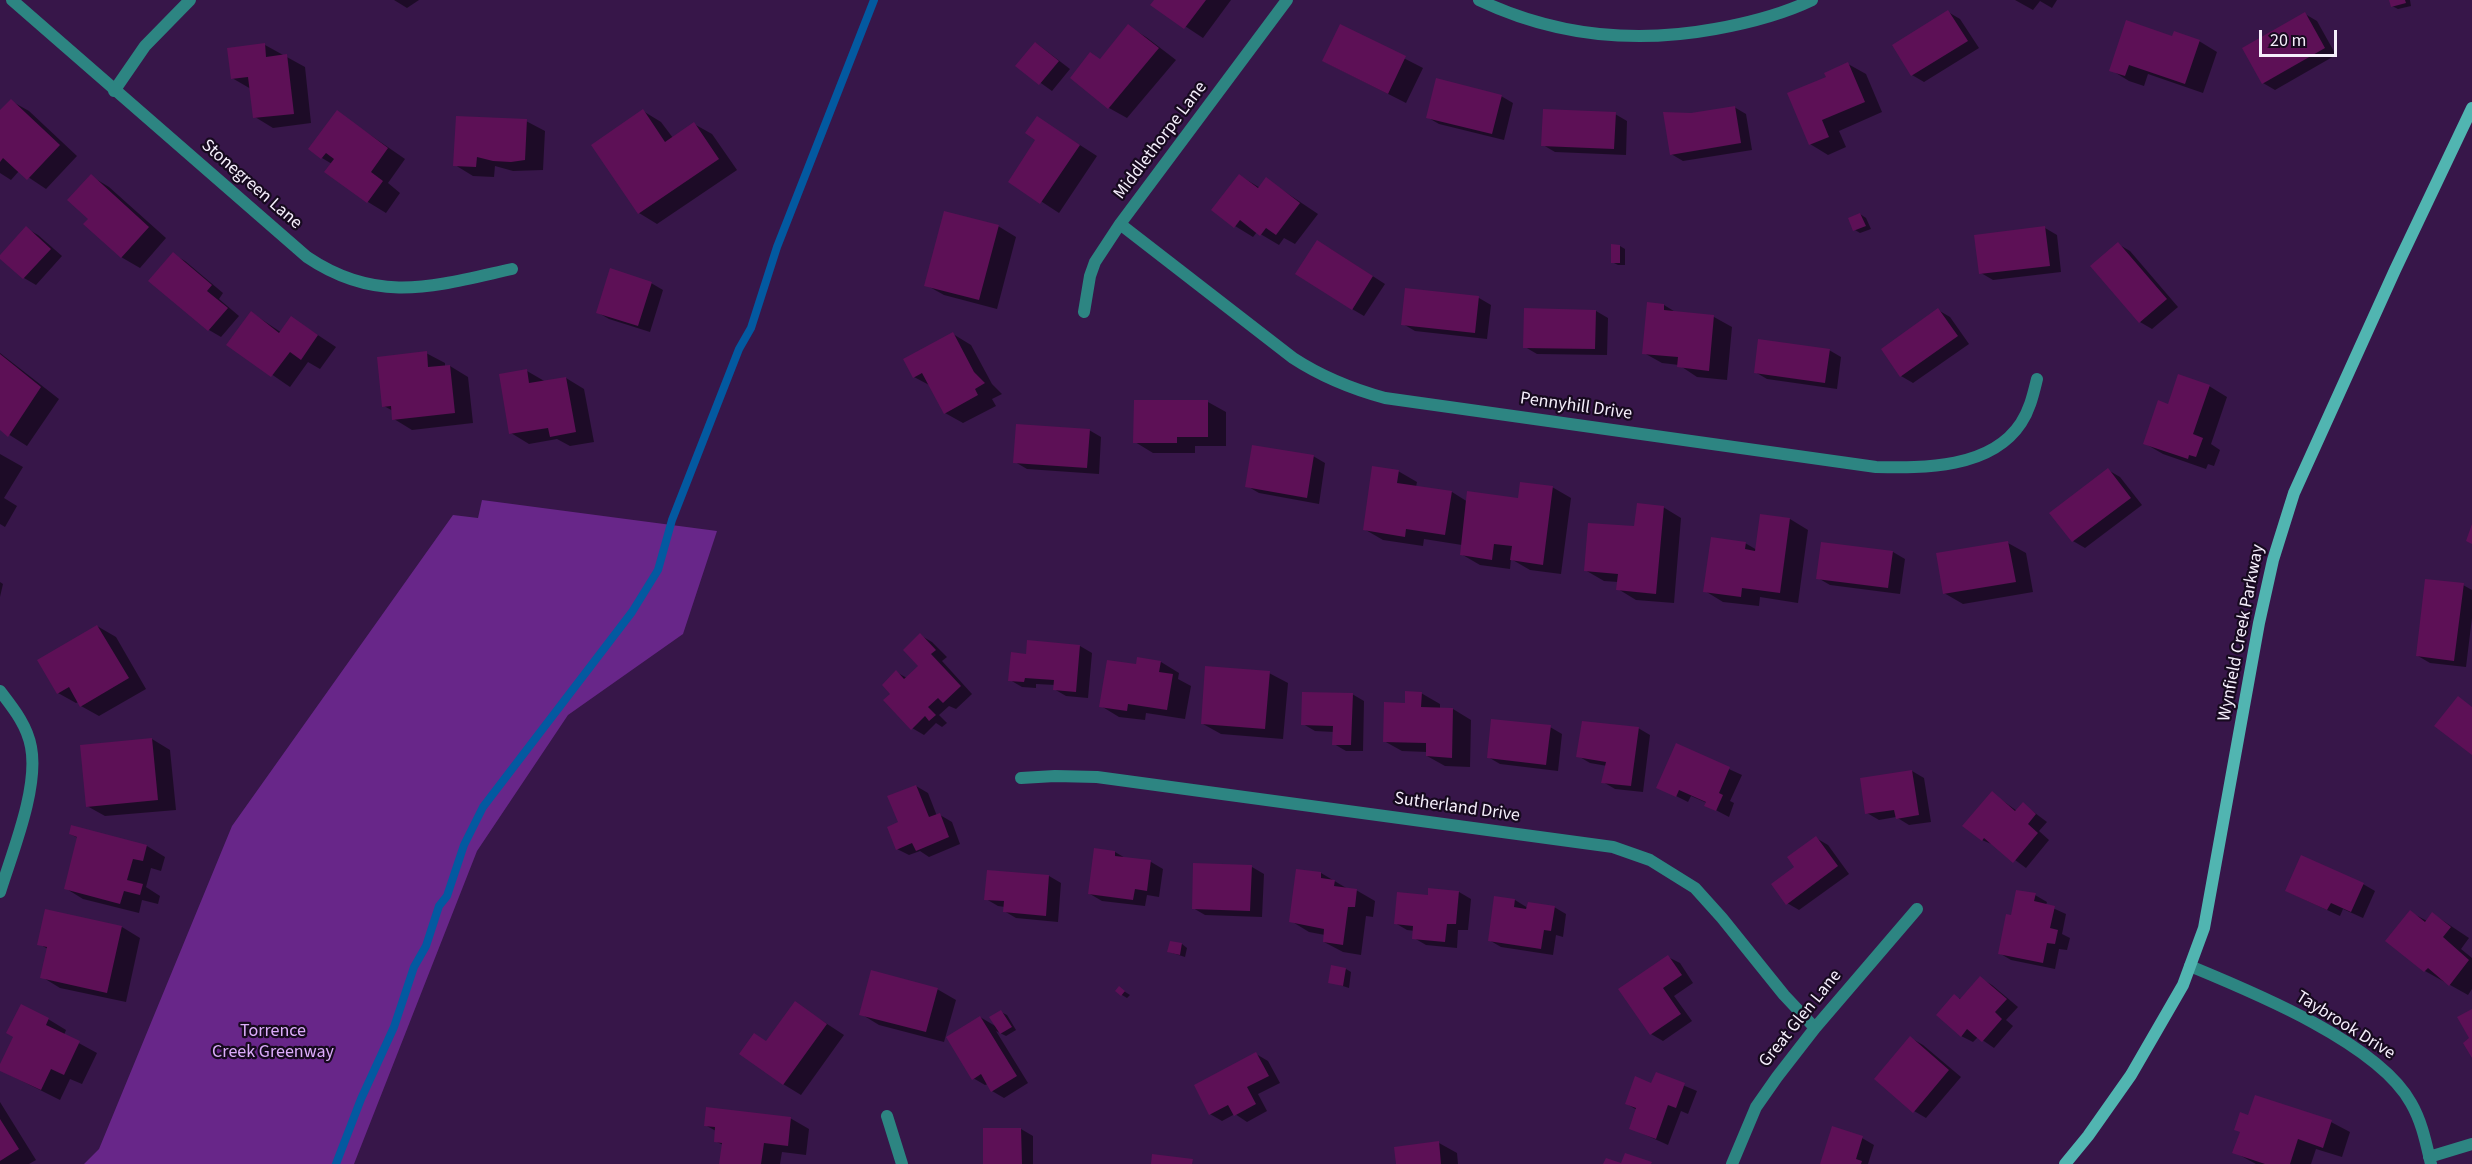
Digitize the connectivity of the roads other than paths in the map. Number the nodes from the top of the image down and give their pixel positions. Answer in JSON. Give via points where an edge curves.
{"nodes":[{"id":1,"x":12,"y":0,"type":"edge"},
{"id":2,"x":190,"y":0,"type":"edge"},
{"id":3,"x":1287,"y":0,"type":"edge"},
{"id":4,"x":1479,"y":0,"type":"edge"},
{"id":5,"x":1812,"y":0,"type":"edge"},
{"id":6,"x":114,"y":90,"type":"junction"},
{"id":7,"x":2472,"y":108,"type":"edge"},
{"id":8,"x":2469,"y":126,"type":"edge"},
{"id":9,"x":1120,"y":225,"type":"junction"},
{"id":10,"x":512,"y":269,"type":"dead end"},
{"id":11,"x":1084,"y":312,"type":"dead end"},
{"id":12,"x":2037,"y":379,"type":"dead end"},
{"id":13,"x":0,"y":691,"type":"edge"},
{"id":14,"x":1022,"y":778,"type":"dead end"},
{"id":15,"x":0,"y":892,"type":"edge"},
{"id":16,"x":1917,"y":909,"type":"dead end"},
{"id":17,"x":2190,"y":966,"type":"junction"},
{"id":18,"x":1815,"y":1028,"type":"junction"},
{"id":19,"x":887,"y":1116,"type":"dead end"},
{"id":20,"x":2472,"y":1144,"type":"edge"},
{"id":21,"x":2430,"y":1160,"type":"edge"},
{"id":22,"x":902,"y":1164,"type":"edge"},
{"id":23,"x":1732,"y":1164,"type":"edge"},
{"id":24,"x":2065,"y":1164,"type":"edge"}],
"edges":[{"from":1,"to":6,"type":"street","name":"Stonegreen Lane"},
{"from":2,"to":6,"type":"street","via":[[145,46]]},
{"from":3,"to":9,"type":"street","name":"Middlethorpe Lane"},
{"from":4,"to":5,"type":"street","via":[[1554,28],[1643,38],[1747,23]]},
{"from":6,"to":10,"type":"street","name":"Stonegreen Lane","via":[[327,270],[382,288],[441,284]]},
{"from":7,"to":8,"type":"street","name":"Wynfield Creek Parkway"},
{"from":8,"to":17,"type":"street","name":"Wynfield Creek Parkway","via":[[2340,389],[2294,493],[2272,560],[2204,928]]},
{"from":9,"to":11,"type":"street","name":"Middlethorpe Lane","via":[[1095,262]]},
{"from":9,"to":12,"type":"street","name":"Pennyhill Drive","via":[[1293,358],[1351,388],[1385,398],[1876,467],[1918,468],[1948,464],[2000,443],[2020,425]]},
{"from":13,"to":15,"type":"street","via":[[19,715],[32,747],[24,817]]},
{"from":14,"to":18,"type":"street","name":"Sutherland Drive","via":[[1097,777],[1613,847],[1650,860],[1695,888]]},
{"from":16,"to":18,"type":"street","name":"Great Glen Lane"},
{"from":17,"to":21,"type":"street","name":"Taybrook Drive","via":[[2313,1023],[2384,1068],[2411,1101]]},
{"from":17,"to":24,"type":"street","name":"Wynfield Creek Parkway","via":[[2165,1019],[2131,1075]]},
{"from":18,"to":23,"type":"street","name":"Great Glen Lane","via":[[1756,1107]]},
{"from":19,"to":22,"type":"street"},
{"from":20,"to":21,"type":"street"}]}
